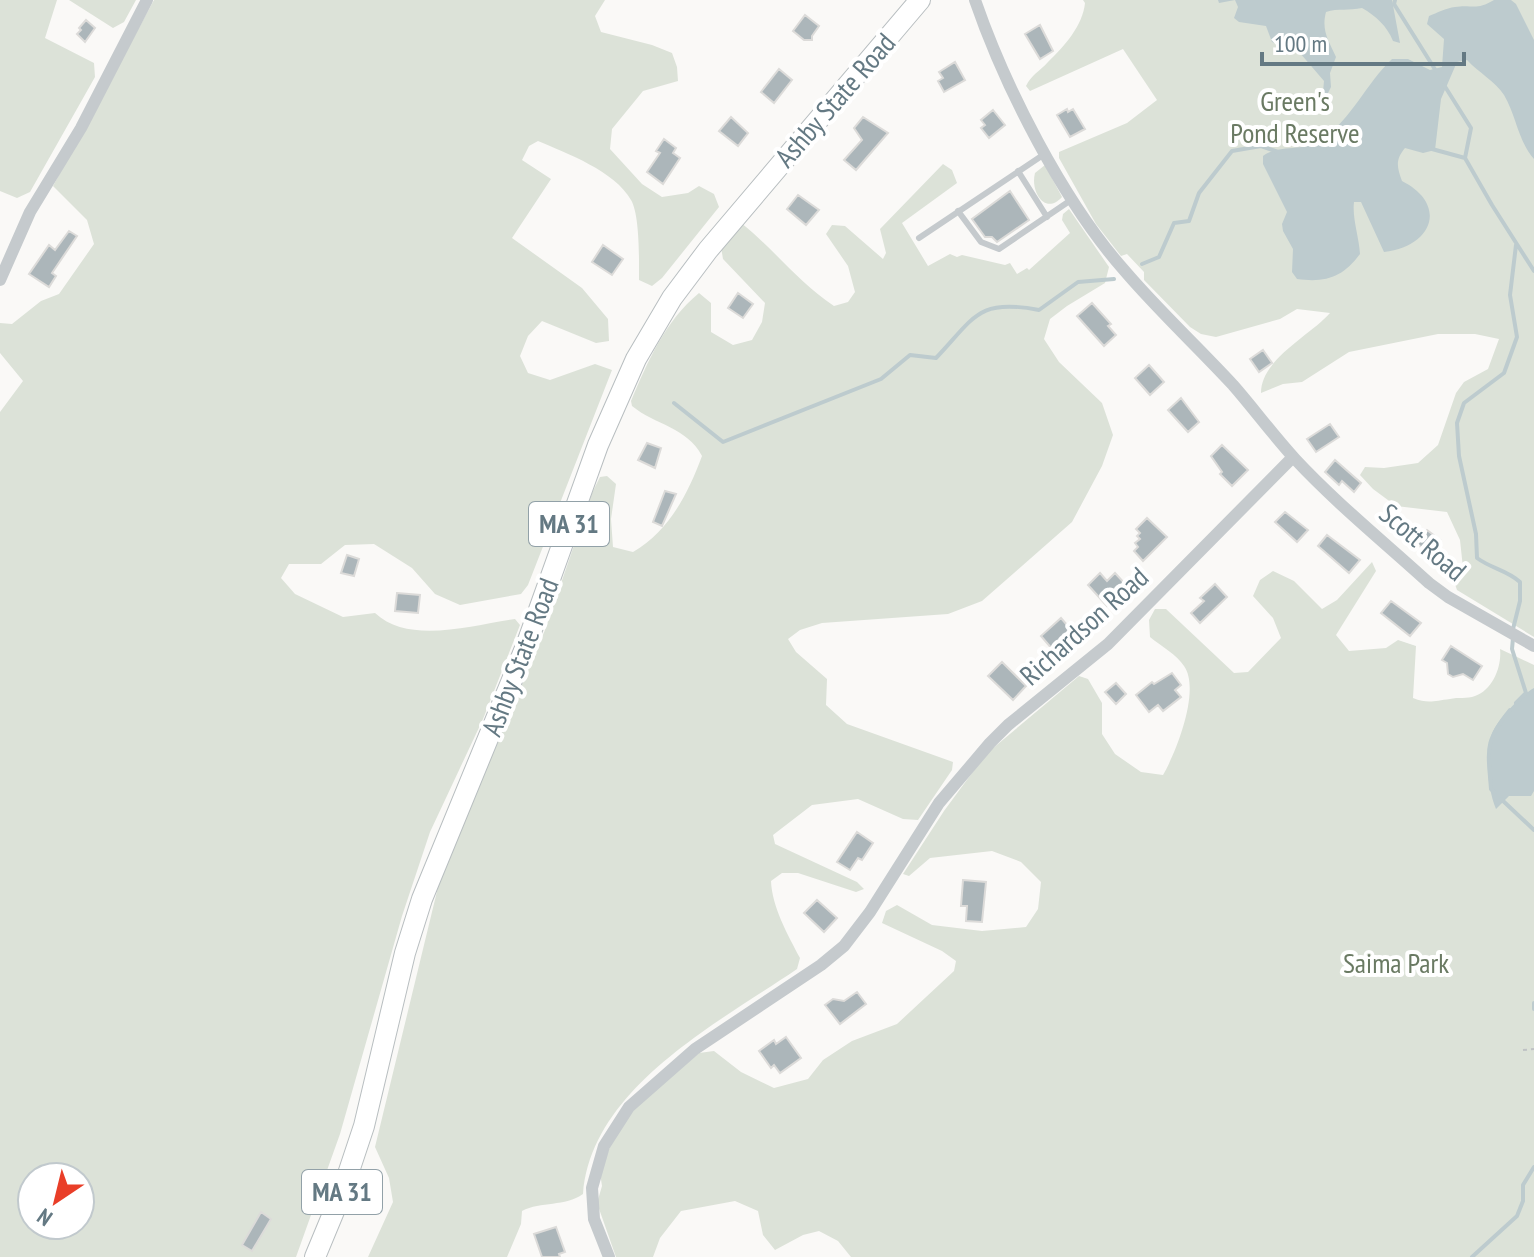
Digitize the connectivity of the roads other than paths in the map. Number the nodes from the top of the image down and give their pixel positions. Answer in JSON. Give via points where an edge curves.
{"nodes":[{"id":1,"x":147,"y":0,"type":"edge"},
{"id":2,"x":920,"y":0,"type":"edge"},
{"id":3,"x":975,"y":0,"type":"edge"},
{"id":4,"x":1046,"y":153,"type":"junction"},
{"id":5,"x":1018,"y":171,"type":"junction"},
{"id":6,"x":1073,"y":199,"type":"junction"},
{"id":7,"x":958,"y":211,"type":"junction"},
{"id":8,"x":1047,"y":217,"type":"junction"},
{"id":9,"x":919,"y":238,"type":"dead end"},
{"id":10,"x":0,"y":280,"type":"edge"},
{"id":11,"x":1293,"y":457,"type":"junction"},
{"id":12,"x":1534,"y":646,"type":"edge"},
{"id":13,"x":315,"y":1257,"type":"edge"},
{"id":14,"x":609,"y":1257,"type":"edge"}],
"edges":[{"from":1,"to":10,"type":"street","via":[[81,128],[30,212]]},
{"from":2,"to":13,"type":"main road","name":"Ashby State Road","number":"MA 31","via":[[708,250],[672,298],[631,369],[422,899],[364,1126]]},
{"from":3,"to":4,"type":"street"},
{"from":4,"to":5,"type":"lane"},
{"from":4,"to":6,"type":"street"},
{"from":5,"to":7,"type":"lane"},
{"from":5,"to":8,"type":"lane"},
{"from":6,"to":8,"type":"lane"},
{"from":6,"to":11,"type":"street","via":[[1124,270]]},
{"from":7,"to":8,"type":"lane","via":[[981,242],[999,249]]},
{"from":7,"to":9,"type":"lane"},
{"from":11,"to":12,"type":"street","name":"Scott Road","via":[[1429,583]]},
{"from":11,"to":14,"type":"street","name":"Richardson Road","via":[[1108,644],[990,743],[939,803],[844,946],[695,1049],[629,1107],[604,1146],[592,1188],[594,1219]]}]}
